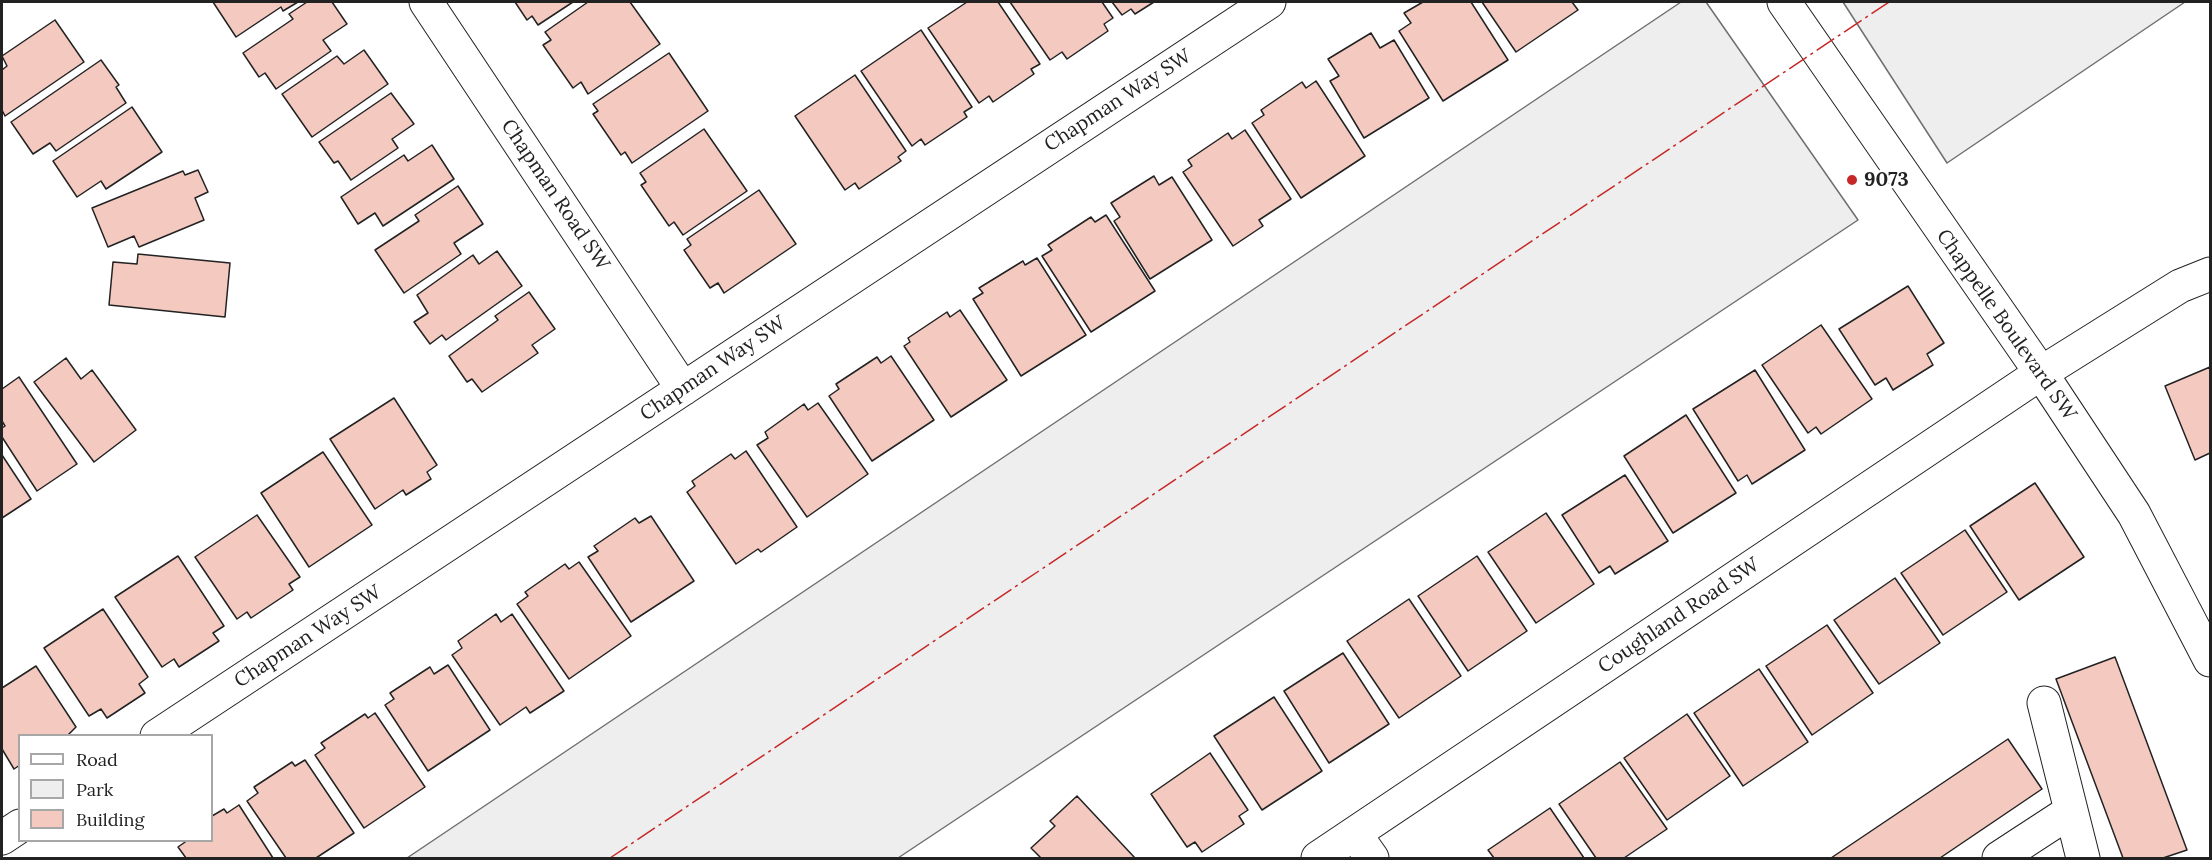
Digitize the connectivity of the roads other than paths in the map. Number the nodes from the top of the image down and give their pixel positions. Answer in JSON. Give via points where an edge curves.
{"nodes":[{"id":1,"x":426,"y":2,"type":"edge"},
{"id":2,"x":1269,"y":2,"type":"edge"},
{"id":3,"x":1784,"y":2,"type":"edge"},
{"id":4,"x":2211,"y":274,"type":"edge"},
{"id":5,"x":2041,"y":374,"type":"junction"},
{"id":6,"x":683,"y":389,"type":"junction"},
{"id":7,"x":2211,"y":660,"type":"edge"},
{"id":8,"x":2044,"y":703,"type":"dead end"},
{"id":9,"x":159,"y":734,"type":"edge"},
{"id":10,"x":2071,"y":811,"type":"junction"},
{"id":11,"x":18,"y":827,"type":"edge"},
{"id":12,"x":2,"y":838,"type":"edge"},
{"id":13,"x":1364,"y":846,"type":"edge"},
{"id":14,"x":1318,"y":858,"type":"edge"},
{"id":15,"x":1999,"y":858,"type":"edge"},
{"id":16,"x":2083,"y":858,"type":"edge"}],
"edges":[{"from":1,"to":6,"type":"street","name":"Chapman Road SW"},
{"from":2,"to":6,"type":"street","name":"Chapman Way SW"},
{"from":3,"to":5,"type":"street","name":"Chappelle Boulevard SW"},
{"from":4,"to":5,"type":"street","name":"Coughland Road SW","via":[[2180,286]]},
{"from":5,"to":7,"type":"street","name":"Chappelle Boulevard SW","via":[[2134,514]]},
{"from":5,"to":13,"type":"street","name":"Coughland Road SW"},
{"from":6,"to":9,"type":"street","name":"Chapman Way SW"},
{"from":8,"to":10,"type":"street"},
{"from":10,"to":15,"type":"street"},
{"from":10,"to":16,"type":"street"},
{"from":11,"to":12,"type":"street"},
{"from":13,"to":14,"type":"street","name":"Coughland Road SW"}]}
